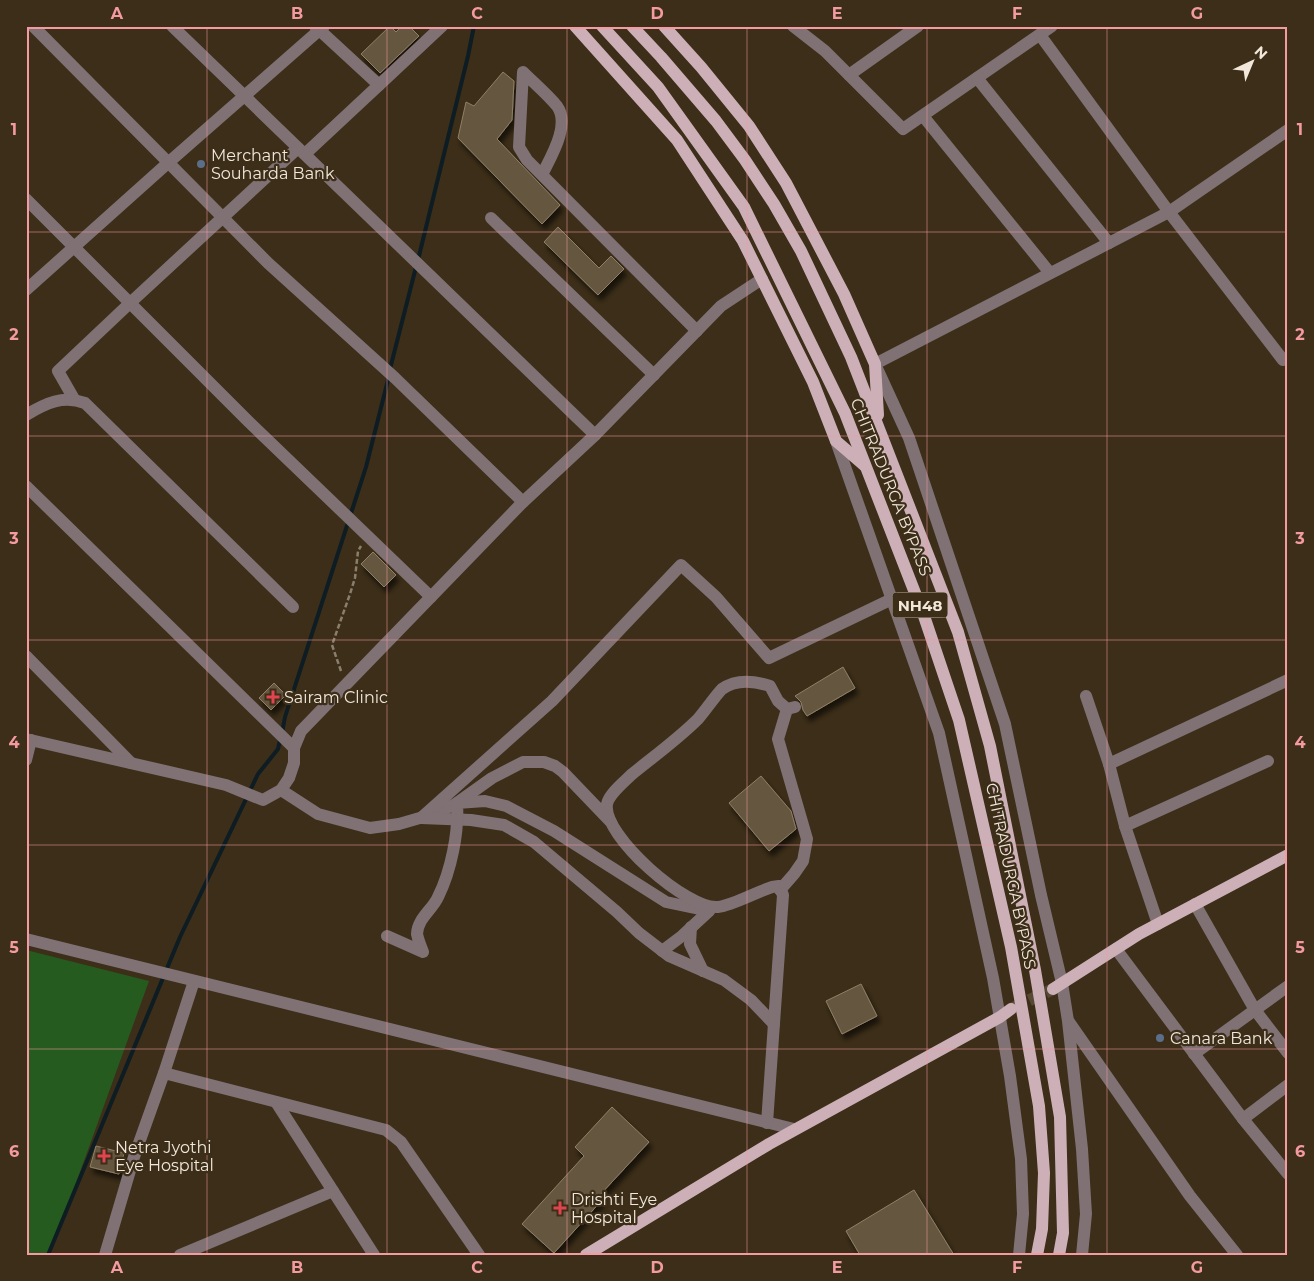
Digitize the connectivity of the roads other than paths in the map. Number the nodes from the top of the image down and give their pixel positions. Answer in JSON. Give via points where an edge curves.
{"nodes":[{"id":1,"x":33,"y":26,"type":"edge"},
{"id":2,"x":172,"y":26,"type":"edge"},
{"id":3,"x":442,"y":26,"type":"edge"},
{"id":4,"x":575,"y":26,"type":"edge"},
{"id":5,"x":602,"y":26,"type":"edge"},
{"id":6,"x":632,"y":26,"type":"edge"},
{"id":7,"x":664,"y":26,"type":"edge"},
{"id":8,"x":918,"y":26,"type":"edge"},
{"id":9,"x":1052,"y":26,"type":"edge"},
{"id":10,"x":796,"y":27,"type":"edge"},
{"id":11,"x":319,"y":28,"type":"edge"},
{"id":12,"x":1040,"y":35,"type":"junction"},
{"id":13,"x":849,"y":75,"type":"junction"},
{"id":14,"x":977,"y":78,"type":"junction"},
{"id":15,"x":379,"y":85,"type":"junction"},
{"id":16,"x":244,"y":96,"type":"junction"},
{"id":17,"x":923,"y":116,"type":"junction"},
{"id":18,"x":1288,"y":130,"type":"edge"},
{"id":19,"x":302,"y":151,"type":"junction"},
{"id":20,"x":169,"y":162,"type":"junction"},
{"id":21,"x":542,"y":176,"type":"junction"},
{"id":22,"x":26,"y":199,"type":"edge"},
{"id":23,"x":1169,"y":212,"type":"junction"},
{"id":24,"x":222,"y":216,"type":"junction"},
{"id":25,"x":491,"y":218,"type":"dead end"},
{"id":26,"x":1109,"y":243,"type":"junction"},
{"id":27,"x":74,"y":247,"type":"junction"},
{"id":28,"x":1050,"y":273,"type":"junction"},
{"id":29,"x":762,"y":279,"type":"junction"},
{"id":30,"x":26,"y":290,"type":"edge"},
{"id":31,"x":130,"y":303,"type":"junction"},
{"id":32,"x":697,"y":331,"type":"junction"},
{"id":33,"x":1288,"y":358,"type":"edge"},
{"id":34,"x":875,"y":364,"type":"junction"},
{"id":35,"x":654,"y":375,"type":"junction"},
{"id":36,"x":74,"y":400,"type":"junction"},
{"id":37,"x":26,"y":415,"type":"edge"},
{"id":38,"x":878,"y":426,"type":"junction"},
{"id":39,"x":595,"y":435,"type":"junction"},
{"id":40,"x":836,"y":441,"type":"junction"},
{"id":41,"x":866,"y":468,"type":"junction"},
{"id":42,"x":26,"y":486,"type":"edge"},
{"id":43,"x":523,"y":502,"type":"junction"},
{"id":44,"x":431,"y":597,"type":"junction"},
{"id":45,"x":892,"y":599,"type":"junction"},
{"id":46,"x":293,"y":607,"type":"dead end"},
{"id":47,"x":26,"y":656,"type":"edge"},
{"id":48,"x":1288,"y":680,"type":"edge"},
{"id":49,"x":1086,"y":696,"type":"dead end"},
{"id":50,"x":29,"y":740,"type":"edge"},
{"id":51,"x":294,"y":748,"type":"junction"},
{"id":52,"x":26,"y":760,"type":"edge"},
{"id":53,"x":1268,"y":761,"type":"dead end"},
{"id":54,"x":132,"y":764,"type":"junction"},
{"id":55,"x":1109,"y":764,"type":"junction"},
{"id":56,"x":281,"y":790,"type":"junction"},
{"id":57,"x":457,"y":802,"type":"junction"},
{"id":58,"x":421,"y":818,"type":"junction"},
{"id":59,"x":458,"y":820,"type":"junction"},
{"id":60,"x":612,"y":823,"type":"junction"},
{"id":61,"x":1125,"y":826,"type":"junction"},
{"id":62,"x":1288,"y":855,"type":"edge"},
{"id":63,"x":780,"y":890,"type":"junction"},
{"id":64,"x":1195,"y":904,"type":"junction"},
{"id":65,"x":713,"y":909,"type":"junction"},
{"id":66,"x":1158,"y":924,"type":"junction"},
{"id":67,"x":691,"y":927,"type":"junction"},
{"id":68,"x":387,"y":936,"type":"dead end"},
{"id":69,"x":26,"y":939,"type":"edge"},
{"id":70,"x":1116,"y":949,"type":"junction"},
{"id":71,"x":662,"y":950,"type":"junction"},
{"id":72,"x":703,"y":971,"type":"junction"},
{"id":73,"x":194,"y":981,"type":"junction"},
{"id":74,"x":1058,"y":986,"type":"junction"},
{"id":75,"x":1288,"y":986,"type":"edge"},
{"id":76,"x":1011,"y":1009,"type":"tunnel mouth"},
{"id":77,"x":1255,"y":1010,"type":"junction"},
{"id":78,"x":1000,"y":1017,"type":"junction"},
{"id":79,"x":1068,"y":1020,"type":"junction"},
{"id":80,"x":774,"y":1024,"type":"junction"},
{"id":81,"x":1288,"y":1053,"type":"edge"},
{"id":82,"x":1194,"y":1054,"type":"junction"},
{"id":83,"x":164,"y":1073,"type":"junction"},
{"id":84,"x":1288,"y":1086,"type":"edge"},
{"id":85,"x":276,"y":1102,"type":"junction"},
{"id":86,"x":1244,"y":1119,"type":"junction"},
{"id":87,"x":768,"y":1123,"type":"junction"},
{"id":88,"x":794,"y":1129,"type":"junction"},
{"id":89,"x":1288,"y":1174,"type":"edge"},
{"id":90,"x":333,"y":1191,"type":"junction"},
{"id":91,"x":105,"y":1255,"type":"edge"},
{"id":92,"x":180,"y":1255,"type":"edge"},
{"id":93,"x":374,"y":1255,"type":"edge"},
{"id":94,"x":479,"y":1255,"type":"edge"},
{"id":95,"x":586,"y":1255,"type":"edge"},
{"id":96,"x":1020,"y":1255,"type":"edge"},
{"id":97,"x":1038,"y":1255,"type":"edge"},
{"id":98,"x":1060,"y":1255,"type":"edge"},
{"id":99,"x":1082,"y":1255,"type":"edge"},
{"id":100,"x":1237,"y":1255,"type":"edge"}],
"edges":[{"from":1,"to":20,"type":"street"},
{"from":2,"to":16,"type":"street"},
{"from":3,"to":15,"type":"street"},
{"from":4,"to":29,"type":"main road","via":[[678,140],[743,241]]},
{"from":5,"to":41,"type":"main road","name":"CHITRADURGA BYPASS","number":"NH48","via":[[658,87],[744,207],[845,412]]},
{"from":6,"to":38,"type":"main road","name":"CHITRADURGA BYPASS","number":"NH48","via":[[716,121],[774,204],[824,299]]},
{"from":7,"to":34,"type":"main road","via":[[749,126],[786,183],[844,294]]},
{"from":8,"to":13,"type":"street"},
{"from":9,"to":12,"type":"street"},
{"from":10,"to":13,"type":"street"},
{"from":11,"to":15,"type":"street"},
{"from":11,"to":16,"type":"street"},
{"from":12,"to":14,"type":"street"},
{"from":12,"to":23,"type":"street"},
{"from":13,"to":17,"type":"street","via":[[903,129]]},
{"from":14,"to":17,"type":"street"},
{"from":14,"to":26,"type":"street"},
{"from":15,"to":19,"type":"street"},
{"from":16,"to":19,"type":"street"},
{"from":16,"to":20,"type":"street"},
{"from":17,"to":28,"type":"street"},
{"from":18,"to":23,"type":"street"},
{"from":19,"to":24,"type":"street"},
{"from":19,"to":39,"type":"street"},
{"from":20,"to":24,"type":"street"},
{"from":20,"to":27,"type":"street"},
{"from":21,"to":21,"type":"street","via":[[519,147],[523,72],[558,107],[561,116],[559,138]]},
{"from":21,"to":32,"type":"street"},
{"from":22,"to":27,"type":"street"},
{"from":23,"to":26,"type":"street"},
{"from":23,"to":33,"type":"street","via":[[1283,360]]},
{"from":24,"to":31,"type":"street"},
{"from":24,"to":43,"type":"street"},
{"from":25,"to":35,"type":"street"},
{"from":26,"to":28,"type":"street"},
{"from":27,"to":30,"type":"street"},
{"from":27,"to":31,"type":"street"},
{"from":28,"to":34,"type":"street"},
{"from":29,"to":32,"type":"street","via":[[721,306]]},
{"from":29,"to":40,"type":"main road","via":[[813,382]]},
{"from":31,"to":36,"type":"street","via":[[58,371]]},
{"from":31,"to":44,"type":"street"},
{"from":32,"to":35,"type":"street"},
{"from":34,"to":38,"type":"main road"},
{"from":34,"to":74,"type":"street","via":[[909,438],[1005,724]]},
{"from":35,"to":39,"type":"street"},
{"from":36,"to":37,"type":"street","via":[[57,400]]},
{"from":36,"to":46,"type":"street","via":[[85,404]]},
{"from":38,"to":98,"type":"main road","name":"CHITRADURGA BYPASS","number":"NH48","via":[[958,632],[990,746],[1035,970],[1060,1117],[1063,1232]]},
{"from":39,"to":43,"type":"street"},
{"from":40,"to":41,"type":"main road"},
{"from":40,"to":45,"type":"street"},
{"from":41,"to":97,"type":"main road","name":"CHITRADURGA BYPASS","number":"NH48","via":[[924,616],[959,720],[1011,946],[1039,1106],[1044,1173]]},
{"from":42,"to":51,"type":"street"},
{"from":43,"to":44,"type":"street"},
{"from":44,"to":51,"type":"street","via":[[301,731]]},
{"from":45,"to":58,"type":"street","via":[[769,658],[716,597],[681,565],[552,701]]},
{"from":45,"to":78,"type":"street","via":[[939,733]]},
{"from":47,"to":54,"type":"street"},
{"from":48,"to":55,"type":"street"},
{"from":49,"to":55,"type":"street"},
{"from":50,"to":52,"type":"street"},
{"from":50,"to":54,"type":"street"},
{"from":51,"to":56,"type":"street","via":[[294,763]]},
{"from":53,"to":61,"type":"street"},
{"from":54,"to":56,"type":"street","via":[[226,786],[263,800]]},
{"from":55,"to":61,"type":"street"},
{"from":56,"to":58,"type":"street","via":[[318,814],[370,828]]},
{"from":57,"to":58,"type":"street"},
{"from":57,"to":59,"type":"street"},
{"from":57,"to":60,"type":"street","via":[[523,762],[544,762],[562,772]]},
{"from":57,"to":65,"type":"street","via":[[485,801],[506,806],[554,831],[666,902]]},
{"from":58,"to":59,"type":"street"},
{"from":59,"to":68,"type":"street","via":[[448,872],[438,899],[423,917],[417,933],[423,952]]},
{"from":59,"to":71,"type":"street","via":[[504,825],[534,842]]},
{"from":60,"to":63,"type":"street","via":[[607,804],[618,787],[697,720],[722,690],[744,682],[770,686],[778,701],[791,708],[778,740],[807,839],[803,861]]},
{"from":60,"to":65,"type":"street","via":[[619,837],[663,881]]},
{"from":61,"to":66,"type":"street"},
{"from":62,"to":64,"type":"main road"},
{"from":63,"to":65,"type":"street","via":[[779,886],[772,886]]},
{"from":63,"to":80,"type":"street","via":[[783,895]]},
{"from":64,"to":66,"type":"main road"},
{"from":64,"to":77,"type":"street"},
{"from":65,"to":67,"type":"street"},
{"from":66,"to":70,"type":"main road"},
{"from":67,"to":71,"type":"street"},
{"from":67,"to":72,"type":"street","via":[[690,944]]},
{"from":69,"to":73,"type":"street"},
{"from":70,"to":74,"type":"main road"},
{"from":70,"to":82,"type":"street"},
{"from":71,"to":72,"type":"street"},
{"from":72,"to":80,"type":"street","via":[[731,985]]},
{"from":73,"to":83,"type":"street"},
{"from":73,"to":87,"type":"street"},
{"from":74,"to":79,"type":"street"},
{"from":75,"to":77,"type":"street"},
{"from":76,"to":78,"type":"main road"},
{"from":77,"to":81,"type":"street"},
{"from":77,"to":82,"type":"street"},
{"from":78,"to":88,"type":"main road"},
{"from":78,"to":96,"type":"street","via":[[1021,1159],[1023,1214]]},
{"from":79,"to":99,"type":"street","via":[[1086,1214]]},
{"from":79,"to":100,"type":"street","via":[[1190,1196]]},
{"from":80,"to":87,"type":"street"},
{"from":82,"to":86,"type":"street"},
{"from":83,"to":85,"type":"street"},
{"from":83,"to":91,"type":"street"},
{"from":84,"to":86,"type":"street"},
{"from":85,"to":90,"type":"street"},
{"from":85,"to":94,"type":"street","via":[[386,1130],[401,1142]]},
{"from":86,"to":89,"type":"street"},
{"from":87,"to":88,"type":"street"},
{"from":88,"to":95,"type":"main road"},
{"from":90,"to":92,"type":"street"},
{"from":90,"to":93,"type":"street"}]}
